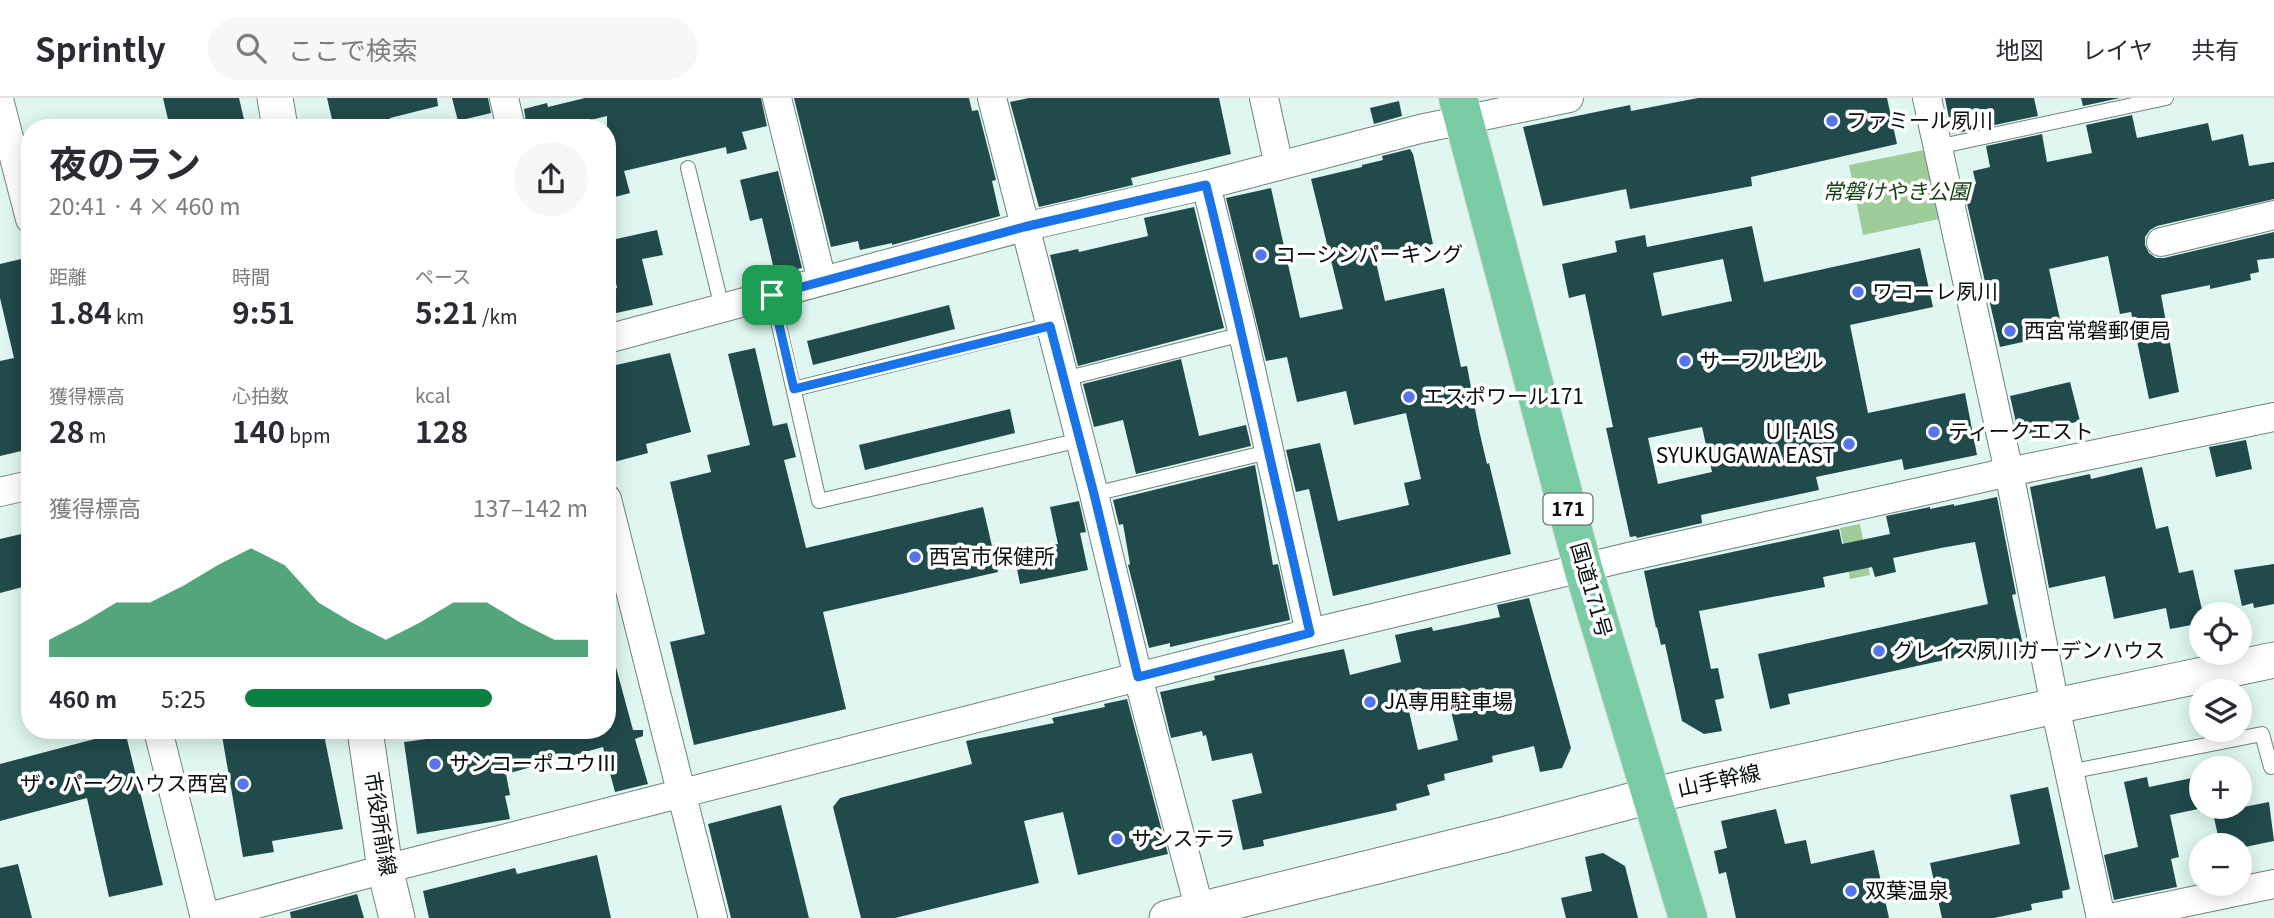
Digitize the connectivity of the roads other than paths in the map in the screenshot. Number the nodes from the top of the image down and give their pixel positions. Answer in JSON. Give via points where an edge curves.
{"nodes":[{"id":1,"x":275,"y":98,"type":"edge"},
{"id":2,"x":504,"y":98,"type":"edge"},
{"id":3,"x":777,"y":98,"type":"edge"},
{"id":4,"x":992,"y":98,"type":"edge"},
{"id":5,"x":1264,"y":98,"type":"edge"},
{"id":6,"x":1569,"y":98,"type":"edge"},
{"id":7,"x":1927,"y":98,"type":"edge"},
{"id":8,"x":2166,"y":98,"type":"edge"},
{"id":9,"x":1461,"y":110,"type":"edge"},
{"id":10,"x":2,"y":116,"type":"edge"},
{"id":11,"x":278,"y":119,"type":"edge"},
{"id":12,"x":510,"y":119,"type":"edge"},
{"id":13,"x":1937,"y":147,"type":"junction"},
{"id":14,"x":1279,"y":166,"type":"junction"},
{"id":15,"x":688,"y":168,"type":"dead end"},
{"id":16,"x":1206,"y":185,"type":"junction"},
{"id":17,"x":21,"y":186,"type":"edge"},
{"id":18,"x":2274,"y":215,"type":"edge"},
{"id":19,"x":1024,"y":227,"type":"junction"},
{"id":20,"x":2161,"y":242,"type":"dead end"},
{"id":21,"x":822,"y":281,"type":"junction"},
{"id":22,"x":772,"y":295,"type":"junction"},
{"id":23,"x":722,"y":308,"type":"junction"},
{"id":24,"x":1050,"y":326,"type":"junction"},
{"id":25,"x":1243,"y":334,"type":"junction"},
{"id":26,"x":616,"y":337,"type":"edge"},
{"id":27,"x":1064,"y":379,"type":"junction"},
{"id":28,"x":794,"y":389,"type":"junction"},
{"id":29,"x":2274,"y":417,"type":"edge"},
{"id":30,"x":1080,"y":440,"type":"junction"},
{"id":31,"x":1268,"y":452,"type":"junction"},
{"id":32,"x":2009,"y":472,"type":"junction"},
{"id":33,"x":21,"y":487,"type":"edge"},
{"id":34,"x":0,"y":492,"type":"edge"},
{"id":35,"x":1094,"y":494,"type":"junction"},
{"id":36,"x":616,"y":534,"type":"edge"},
{"id":37,"x":1583,"y":568,"type":"junction"},
{"id":38,"x":1310,"y":633,"type":"junction"},
{"id":39,"x":2274,"y":660,"type":"edge"},
{"id":40,"x":1138,"y":677,"type":"junction"},
{"id":41,"x":2055,"y":706,"type":"junction"},
{"id":42,"x":160,"y":739,"type":"edge"},
{"id":43,"x":366,"y":739,"type":"edge"},
{"id":44,"x":2274,"y":766,"type":"edge"},
{"id":45,"x":2069,"y":772,"type":"junction"},
{"id":46,"x":683,"y":794,"type":"junction"},
{"id":47,"x":1653,"y":795,"type":"junction"},
{"id":48,"x":385,"y":869,"type":"junction"},
{"id":49,"x":2274,"y":884,"type":"edge"},
{"id":50,"x":1189,"y":915,"type":"edge"},
{"id":51,"x":205,"y":918,"type":"edge"},
{"id":52,"x":397,"y":918,"type":"edge"},
{"id":53,"x":713,"y":918,"type":"edge"},
{"id":54,"x":1688,"y":918,"type":"edge"},
{"id":55,"x":2101,"y":918,"type":"edge"},
{"id":56,"x":2110,"y":918,"type":"edge"}],
"edges":[{"from":1,"to":11,"type":"street"},
{"from":2,"to":12,"type":"street"},
{"from":3,"to":21,"type":"street"},
{"from":4,"to":19,"type":"street"},
{"from":5,"to":14,"type":"street"},
{"from":6,"to":9,"type":"street"},
{"from":7,"to":13,"type":"street"},
{"from":8,"to":13,"type":"lane"},
{"from":9,"to":14,"type":"street","via":[[1420,129]]},
{"from":9,"to":37,"type":"highway","name":"国道171号","number":"171"},
{"from":10,"to":17,"type":"street"},
{"from":13,"to":32,"type":"street"},
{"from":14,"to":16,"type":"street"},
{"from":15,"to":23,"type":"lane"},
{"from":16,"to":19,"type":"street"},
{"from":16,"to":25,"type":"street"},
{"from":18,"to":20,"type":"street"},
{"from":19,"to":21,"type":"street"},
{"from":19,"to":24,"type":"street"},
{"from":21,"to":22,"type":"street"},
{"from":22,"to":23,"type":"street"},
{"from":22,"to":28,"type":"lane"},
{"from":23,"to":26,"type":"street"},
{"from":24,"to":27,"type":"street"},
{"from":24,"to":28,"type":"lane"},
{"from":25,"to":27,"type":"lane"},
{"from":25,"to":31,"type":"street"},
{"from":27,"to":30,"type":"street"},
{"from":28,"to":30,"type":"lane","via":[[819,501]]},
{"from":29,"to":32,"type":"street"},
{"from":30,"to":35,"type":"street"},
{"from":31,"to":35,"type":"lane"},
{"from":31,"to":38,"type":"street"},
{"from":32,"to":37,"type":"street"},
{"from":32,"to":41,"type":"street"},
{"from":33,"to":34,"type":"street"},
{"from":35,"to":40,"type":"street"},
{"from":36,"to":46,"type":"street"},
{"from":37,"to":38,"type":"street"},
{"from":37,"to":47,"type":"highway","name":"国道171号","number":"171"},
{"from":38,"to":40,"type":"street"},
{"from":39,"to":41,"type":"street","name":"山手幹線"},
{"from":40,"to":46,"type":"street"},
{"from":40,"to":50,"type":"street"},
{"from":41,"to":45,"type":"street"},
{"from":41,"to":47,"type":"street","name":"山手幹線"},
{"from":42,"to":51,"type":"street"},
{"from":43,"to":48,"type":"street","name":"市役所前線"},
{"from":44,"to":45,"type":"lane","via":[[2262,734]]},
{"from":45,"to":55,"type":"street"},
{"from":46,"to":48,"type":"street"},
{"from":46,"to":53,"type":"street"},
{"from":47,"to":50,"type":"street","name":"山手幹線"},
{"from":47,"to":54,"type":"highway","name":"国道171号","number":"171"},
{"from":48,"to":51,"type":"street"},
{"from":48,"to":52,"type":"street","name":"市役所前線"},
{"from":49,"to":56,"type":"street"}]}
